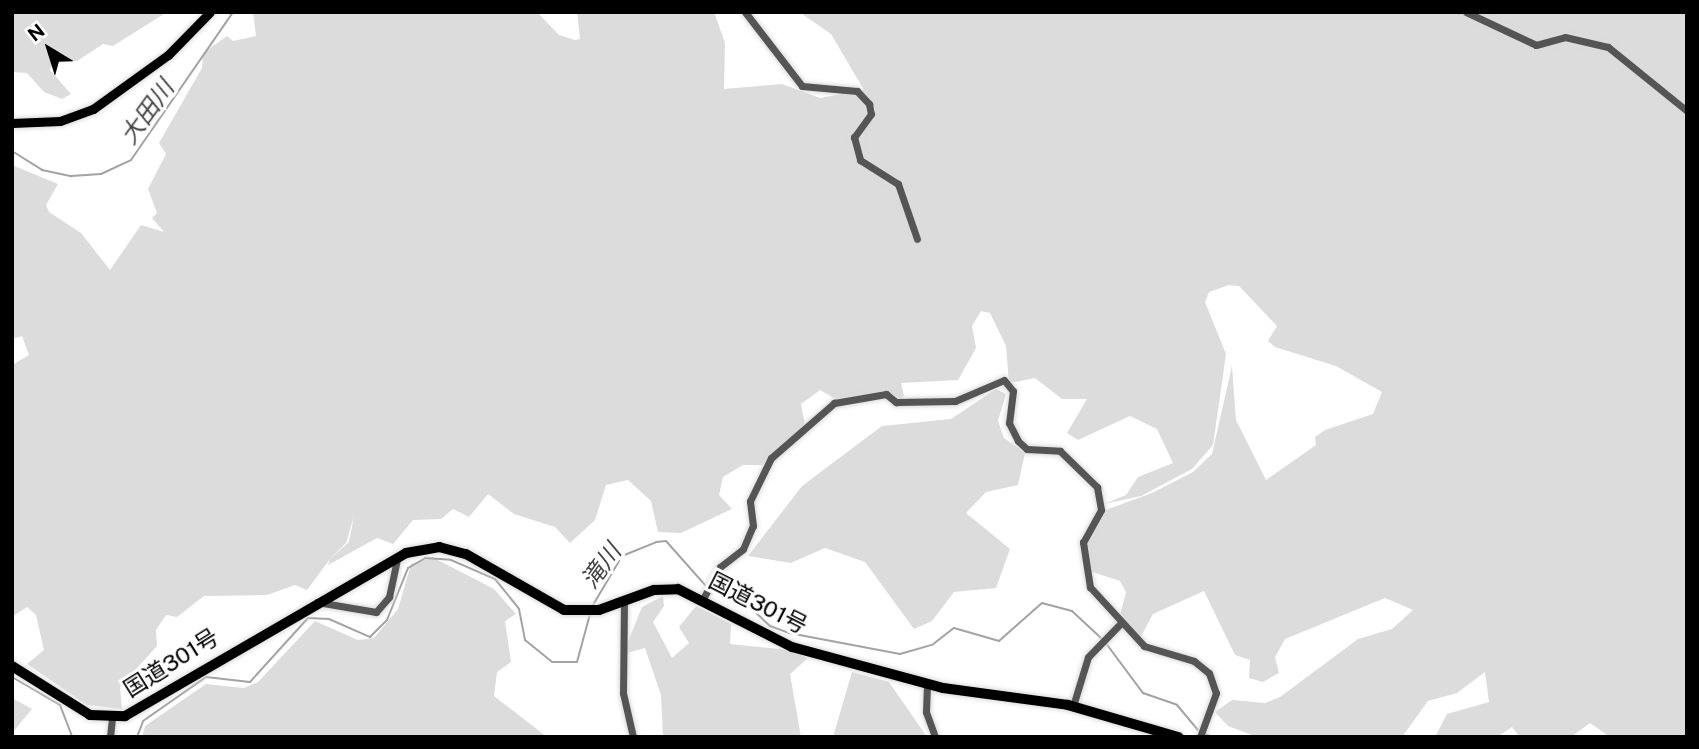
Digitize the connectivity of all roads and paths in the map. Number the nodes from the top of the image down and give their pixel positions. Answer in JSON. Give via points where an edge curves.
{"nodes":[{"id":1,"x":210,"y":12,"type":"edge"},
{"id":2,"x":745,"y":12,"type":"edge"},
{"id":3,"x":1466,"y":12,"type":"edge"},
{"id":4,"x":1687,"y":111,"type":"edge"},
{"id":5,"x":12,"y":123,"type":"edge"},
{"id":6,"x":917,"y":239,"type":"dead end"},
{"id":7,"x":397,"y":558,"type":"junction"},
{"id":8,"x":704,"y":597,"type":"junction"},
{"id":9,"x":624,"y":600,"type":"junction"},
{"id":10,"x":317,"y":602,"type":"junction"},
{"id":11,"x":1120,"y":624,"type":"junction"},
{"id":12,"x":12,"y":666,"type":"edge"},
{"id":13,"x":927,"y":684,"type":"junction"},
{"id":14,"x":1073,"y":706,"type":"junction"},
{"id":15,"x":112,"y":718,"type":"junction"},
{"id":16,"x":1201,"y":736,"type":"edge"},
{"id":17,"x":110,"y":737,"type":"edge"},
{"id":18,"x":633,"y":737,"type":"edge"},
{"id":19,"x":935,"y":737,"type":"edge"},
{"id":20,"x":1178,"y":737,"type":"edge"}],
"edges":[{"from":1,"to":5,"type":"main road","via":[[168,55],[93,109],[60,121]]},
{"from":2,"to":6,"type":"street","via":[[803,86],[857,91],[872,107],[854,137],[860,160],[898,184]]},
{"from":3,"to":4,"type":"street","via":[[1536,45],[1562,37],[1608,47]]},
{"from":7,"to":9,"type":"highway","name":"国道301号","via":[[430,547],[453,548],[551,606],[593,611]]},
{"from":7,"to":10,"type":"highway","name":"国道301号"},
{"from":7,"to":10,"type":"street","via":[[389,597],[376,612]]},
{"from":8,"to":9,"type":"highway","name":"国道301号","via":[[669,588]]},
{"from":8,"to":11,"type":"street","via":[[720,567],[743,549],[754,526],[750,501],[771,458],[838,401],[886,394],[896,402],[955,401],[1004,380],[1013,391],[1009,423],[1018,441],[1027,449],[1060,451],[1094,482],[1101,510],[1083,542],[1084,572]]},
{"from":8,"to":13,"type":"highway","name":"国道301号","via":[[792,647]]},
{"from":9,"to":18,"type":"street","via":[[623,693]]},
{"from":10,"to":15,"type":"highway","name":"国道301号","via":[[208,663],[145,708]]},
{"from":11,"to":14,"type":"street","via":[[1085,661]]},
{"from":11,"to":16,"type":"street","via":[[1144,646],[1194,661],[1209,673],[1216,693]]},
{"from":12,"to":15,"type":"highway","name":"国道301号","via":[[90,715]]},
{"from":13,"to":14,"type":"highway","name":"国道301号"},
{"from":13,"to":19,"type":"street","via":[[926,712]]},
{"from":14,"to":20,"type":"highway","name":"国道301号"},
{"from":15,"to":17,"type":"street"}]}
